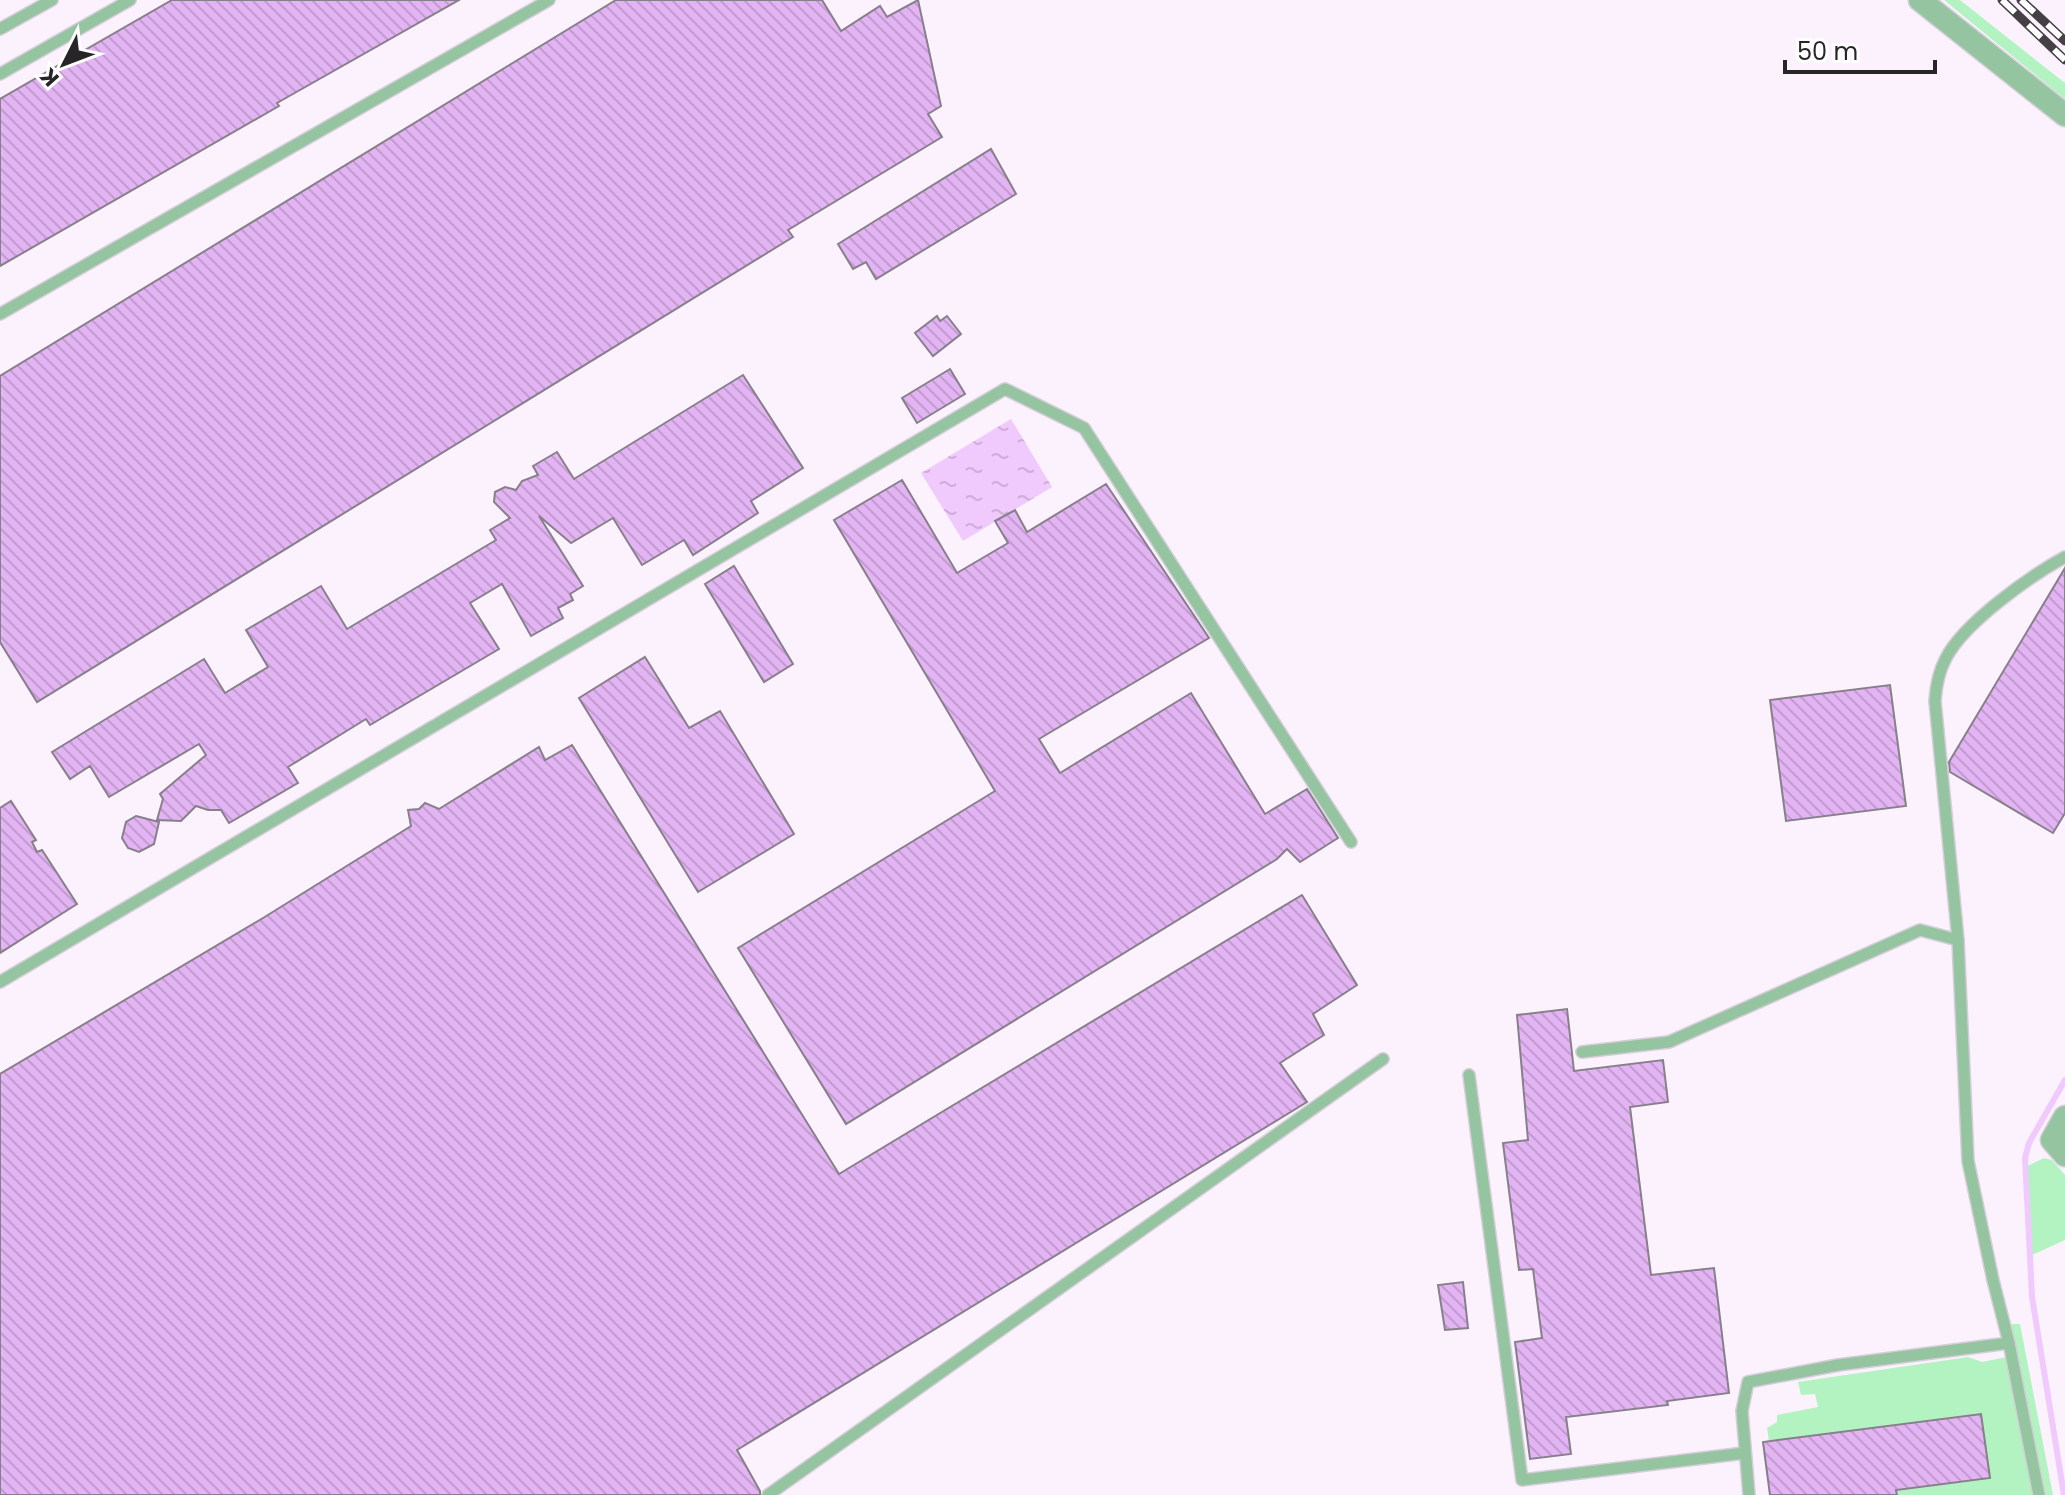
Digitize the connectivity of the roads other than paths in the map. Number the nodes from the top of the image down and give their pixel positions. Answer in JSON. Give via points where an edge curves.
{"nodes":[{"id":1,"x":52,"y":0,"type":"edge"},
{"id":2,"x":130,"y":0,"type":"edge"},
{"id":3,"x":549,"y":0,"type":"edge"},
{"id":4,"x":1920,"y":0,"type":"edge"},
{"id":5,"x":0,"y":29,"type":"edge"},
{"id":6,"x":0,"y":74,"type":"edge"},
{"id":7,"x":2065,"y":115,"type":"edge"},
{"id":8,"x":0,"y":314,"type":"edge"},
{"id":9,"x":2065,"y":557,"type":"edge"},
{"id":10,"x":1351,"y":842,"type":"dead end"},
{"id":11,"x":1958,"y":940,"type":"junction"},
{"id":12,"x":0,"y":982,"type":"edge"},
{"id":13,"x":1582,"y":1052,"type":"dead end"},
{"id":14,"x":1383,"y":1059,"type":"dead end"},
{"id":15,"x":1469,"y":1075,"type":"dead end"},
{"id":16,"x":2065,"y":1117,"type":"edge"},
{"id":17,"x":2058,"y":1148,"type":"edge"},
{"id":18,"x":2009,"y":1343,"type":"junction"},
{"id":19,"x":1745,"y":1453,"type":"junction"},
{"id":20,"x":768,"y":1495,"type":"edge"},
{"id":21,"x":1749,"y":1495,"type":"edge"},
{"id":22,"x":2039,"y":1495,"type":"edge"}],
"edges":[{"from":1,"to":5,"type":"lane"},
{"from":2,"to":6,"type":"lane"},
{"from":3,"to":8,"type":"lane"},
{"from":4,"to":7,"type":"street"},
{"from":9,"to":11,"type":"lane","via":[[2022,584],[1964,634],[1946,657],[1936,687]]},
{"from":10,"to":12,"type":"lane","via":[[1084,428],[1005,389]]},
{"from":11,"to":13,"type":"lane","via":[[1920,930],[1669,1042]]},
{"from":11,"to":18,"type":"lane","via":[[1968,1161]]},
{"from":14,"to":20,"type":"lane"},
{"from":15,"to":19,"type":"lane","via":[[1522,1480]]},
{"from":16,"to":17,"type":"street"},
{"from":18,"to":19,"type":"lane","via":[[1748,1382],[1742,1411]]},
{"from":18,"to":22,"type":"lane"},
{"from":19,"to":21,"type":"lane"}]}
